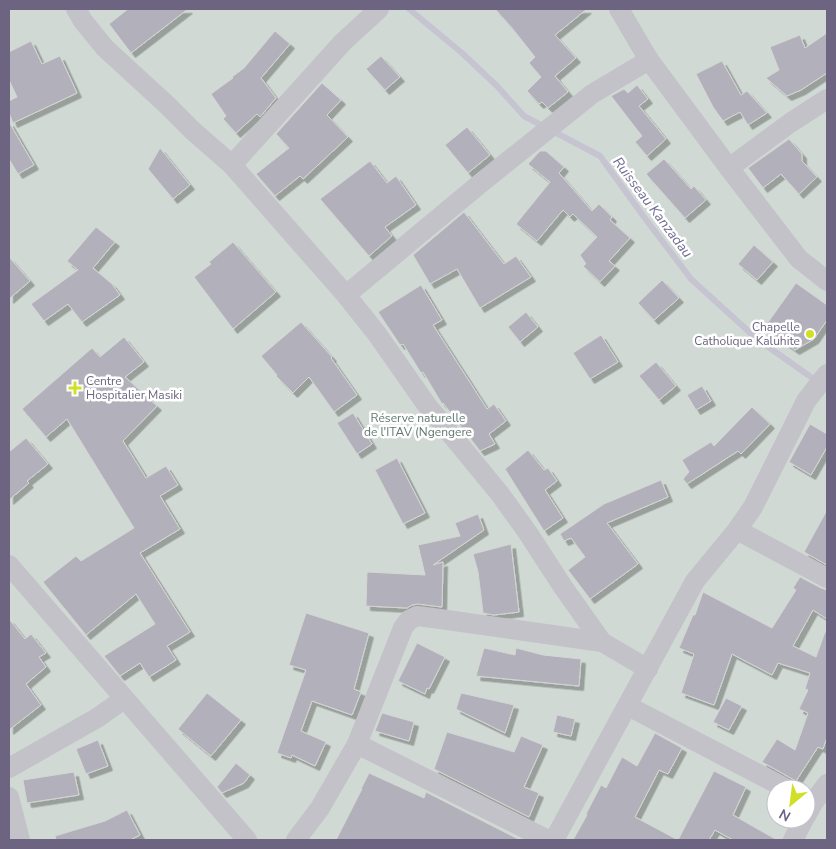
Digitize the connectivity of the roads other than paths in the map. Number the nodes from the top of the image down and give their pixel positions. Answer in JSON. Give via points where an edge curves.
{"nodes":[{"id":1,"x":76,"y":9,"type":"edge"},
{"id":2,"x":379,"y":9,"type":"edge"},
{"id":3,"x":619,"y":9,"type":"edge"},
{"id":4,"x":649,"y":60,"type":"junction"},
{"id":5,"x":827,"y":99,"type":"edge"},
{"id":6,"x":232,"y":165,"type":"junction"},
{"id":7,"x":729,"y":168,"type":"junction"},
{"id":8,"x":827,"y":281,"type":"edge"},
{"id":9,"x":346,"y":295,"type":"junction"},
{"id":10,"x":827,"y":374,"type":"edge"},
{"id":11,"x":737,"y":530,"type":"junction"},
{"id":12,"x":9,"y":565,"type":"edge"},
{"id":13,"x":827,"y":578,"type":"edge"},
{"id":14,"x":602,"y":642,"type":"junction"},
{"id":15,"x":648,"y":669,"type":"junction"},
{"id":16,"x":124,"y":699,"type":"junction"},
{"id":17,"x":628,"y":706,"type":"junction"},
{"id":18,"x":357,"y":744,"type":"junction"},
{"id":19,"x":9,"y":768,"type":"edge"},
{"id":20,"x":768,"y":779,"type":"edge"},
{"id":21,"x":827,"y":784,"type":"edge"},
{"id":22,"x":9,"y":796,"type":"edge"},
{"id":23,"x":816,"y":798,"type":"edge"},
{"id":24,"x":20,"y":840,"type":"edge"},
{"id":25,"x":248,"y":840,"type":"edge"},
{"id":26,"x":296,"y":840,"type":"edge"},
{"id":27,"x":548,"y":840,"type":"edge"},
{"id":28,"x":554,"y":840,"type":"edge"}],
"edges":[{"from":1,"to":6,"type":"street","via":[[105,48]]},
{"from":2,"to":6,"type":"street","via":[[343,42]]},
{"from":3,"to":4,"type":"street"},
{"from":4,"to":7,"type":"street"},
{"from":4,"to":9,"type":"street","via":[[592,94]]},
{"from":5,"to":7,"type":"street"},
{"from":6,"to":9,"type":"street"},
{"from":7,"to":8,"type":"street","via":[[799,259]]},
{"from":9,"to":14,"type":"street","via":[[426,404],[500,494]]},
{"from":10,"to":11,"type":"street","via":[[806,401],[753,507]]},
{"from":11,"to":13,"type":"street"},
{"from":11,"to":15,"type":"street","via":[[695,581]]},
{"from":12,"to":16,"type":"street"},
{"from":14,"to":15,"type":"street"},
{"from":14,"to":18,"type":"street","via":[[417,616],[403,628]]},
{"from":15,"to":17,"type":"street"},
{"from":16,"to":19,"type":"street"},
{"from":16,"to":25,"type":"street"},
{"from":17,"to":20,"type":"street"},
{"from":17,"to":28,"type":"street"},
{"from":18,"to":26,"type":"street","via":[[320,808]]},
{"from":18,"to":27,"type":"street"},
{"from":21,"to":23,"type":"street"},
{"from":22,"to":24,"type":"street"}]}
